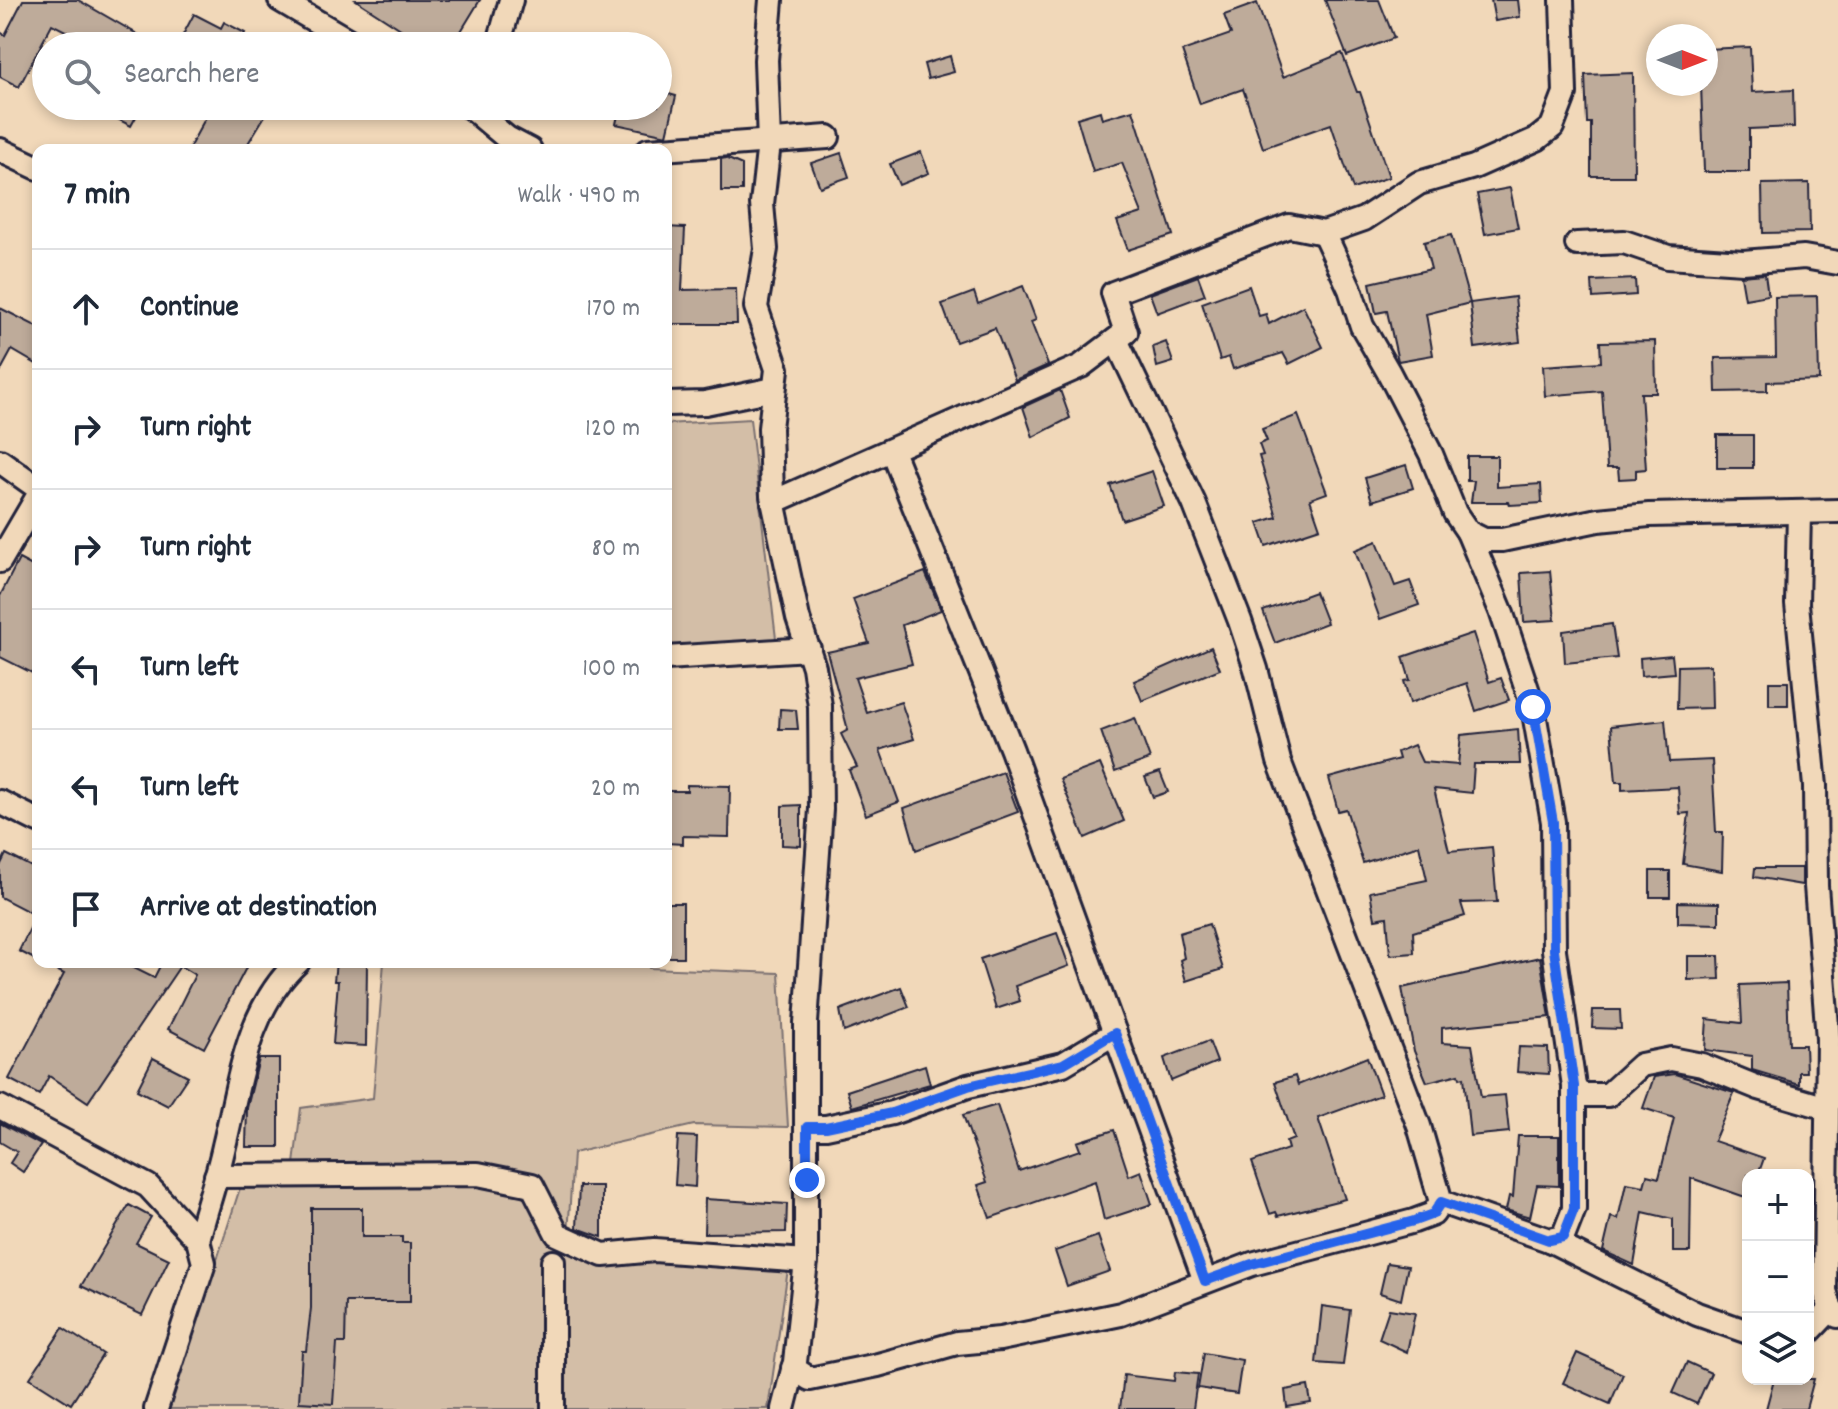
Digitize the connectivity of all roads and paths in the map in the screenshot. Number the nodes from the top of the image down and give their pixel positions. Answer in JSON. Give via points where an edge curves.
{"nodes":[{"id":1,"x":280,"y":0,"type":"edge"},
{"id":2,"x":511,"y":0,"type":"edge"},
{"id":3,"x":771,"y":0,"type":"edge"},
{"id":4,"x":1563,"y":1,"type":"edge"},
{"id":5,"x":334,"y":32,"type":"edge"},
{"id":6,"x":502,"y":32,"type":"edge"},
{"id":7,"x":488,"y":120,"type":"edge"},
{"id":8,"x":828,"y":137,"type":"dead end"},
{"id":9,"x":769,"y":143,"type":"junction"},
{"id":10,"x":518,"y":144,"type":"edge"},
{"id":11,"x":672,"y":149,"type":"edge"},
{"id":12,"x":0,"y":150,"type":"edge"},
{"id":13,"x":32,"y":165,"type":"edge"},
{"id":14,"x":1324,"y":233,"type":"junction"},
{"id":15,"x":1577,"y":244,"type":"dead end"},
{"id":16,"x":1838,"y":263,"type":"edge"},
{"id":17,"x":1116,"y":340,"type":"junction"},
{"id":18,"x":774,"y":389,"type":"junction"},
{"id":19,"x":672,"y":404,"type":"edge"},
{"id":20,"x":892,"y":451,"type":"junction"},
{"id":21,"x":0,"y":461,"type":"edge"},
{"id":22,"x":32,"y":484,"type":"edge"},
{"id":23,"x":773,"y":502,"type":"junction"},
{"id":24,"x":32,"y":506,"type":"edge"},
{"id":25,"x":1838,"y":511,"type":"edge"},
{"id":26,"x":1799,"y":513,"type":"junction"},
{"id":27,"x":1468,"y":532,"type":"junction"},
{"id":28,"x":0,"y":561,"type":"edge"},
{"id":29,"x":809,"y":649,"type":"junction"},
{"id":30,"x":672,"y":658,"type":"edge"},
{"id":31,"x":0,"y":802,"type":"edge"},
{"id":32,"x":32,"y":818,"type":"edge"},
{"id":33,"x":289,"y":968,"type":"edge"},
{"id":34,"x":1115,"y":1033,"type":"junction"},
{"id":35,"x":1574,"y":1086,"type":"junction"},
{"id":36,"x":0,"y":1107,"type":"edge"},
{"id":37,"x":1827,"y":1108,"type":"junction"},
{"id":38,"x":807,"y":1127,"type":"junction"},
{"id":39,"x":216,"y":1176,"type":"junction"},
{"id":40,"x":1441,"y":1202,"type":"junction"},
{"id":41,"x":1549,"y":1240,"type":"junction"},
{"id":42,"x":200,"y":1246,"type":"junction"},
{"id":43,"x":806,"y":1261,"type":"junction"},
{"id":44,"x":553,"y":1262,"type":"dead end"},
{"id":45,"x":1205,"y":1281,"type":"junction"},
{"id":46,"x":1834,"y":1313,"type":"edge"},
{"id":47,"x":1814,"y":1328,"type":"edge"},
{"id":48,"x":1742,"y":1330,"type":"edge"},
{"id":49,"x":793,"y":1368,"type":"junction"},
{"id":50,"x":156,"y":1409,"type":"edge"},
{"id":51,"x":553,"y":1409,"type":"edge"},
{"id":52,"x":783,"y":1409,"type":"edge"}],
"edges":[{"from":1,"to":5,"type":"street"},
{"from":2,"to":6,"type":"street"},
{"from":3,"to":9,"type":"street","via":[[766,60]]},
{"from":4,"to":14,"type":"street","via":[[1565,93],[1552,127],[1474,167],[1419,183],[1364,219]]},
{"from":7,"to":10,"type":"street"},
{"from":8,"to":9,"type":"street"},
{"from":9,"to":11,"type":"street"},
{"from":9,"to":18,"type":"street","via":[[762,204],[766,249],[756,307],[777,369]]},
{"from":12,"to":13,"type":"street"},
{"from":14,"to":17,"type":"street","via":[[1289,226],[1113,293],[1126,332]]},
{"from":14,"to":27,"type":"street","via":[[1362,326]]},
{"from":15,"to":16,"type":"street","via":[[1624,242],[1679,258],[1743,262],[1804,257]]},
{"from":17,"to":20,"type":"street","via":[[1081,366]]},
{"from":17,"to":40,"type":"street","via":[[1194,503],[1240,621],[1279,761],[1419,1126]]},
{"from":18,"to":19,"type":"street"},
{"from":18,"to":23,"type":"street"},
{"from":20,"to":23,"type":"street"},
{"from":20,"to":34,"type":"street","via":[[1012,750]]},
{"from":21,"to":22,"type":"street"},
{"from":23,"to":29,"type":"street"},
{"from":24,"to":28,"type":"street"},
{"from":25,"to":26,"type":"street"},
{"from":26,"to":27,"type":"street","via":[[1649,515],[1502,540],[1484,540]]},
{"from":26,"to":37,"type":"street","via":[[1797,604],[1815,786]]},
{"from":27,"to":35,"type":"street","via":[[1533,707],[1553,822],[1554,950]]},
{"from":29,"to":30,"type":"street"},
{"from":29,"to":38,"type":"street","via":[[820,706],[821,809],[806,1023]]},
{"from":31,"to":32,"type":"street"},
{"from":33,"to":39,"type":"street","via":[[246,1044]]},
{"from":34,"to":38,"type":"street","via":[[1063,1064],[968,1086],[892,1113]]},
{"from":34,"to":45,"type":"street"},
{"from":35,"to":37,"type":"street","via":[[1580,1095],[1608,1095],[1641,1065],[1671,1059]]},
{"from":35,"to":41,"type":"street","via":[[1574,1209],[1563,1237]]},
{"from":36,"to":42,"type":"street","via":[[148,1186]]},
{"from":37,"to":46,"type":"street","via":[[1825,1291]]},
{"from":38,"to":43,"type":"street"},
{"from":39,"to":42,"type":"street"},
{"from":39,"to":43,"type":"street","via":[[478,1174],[532,1185],[557,1234],[603,1255],[654,1250]]},
{"from":40,"to":41,"type":"street"},
{"from":40,"to":45,"type":"street","via":[[1433,1214],[1414,1221]]},
{"from":41,"to":48,"type":"street","via":[[1697,1314]]},
{"from":42,"to":50,"type":"street","via":[[218,1265],[199,1278]]},
{"from":43,"to":49,"type":"street"},
{"from":44,"to":51,"type":"street"},
{"from":45,"to":49,"type":"street","via":[[1121,1314],[957,1343],[835,1376],[810,1379]]},
{"from":46,"to":47,"type":"street"},
{"from":49,"to":52,"type":"street"}]}
